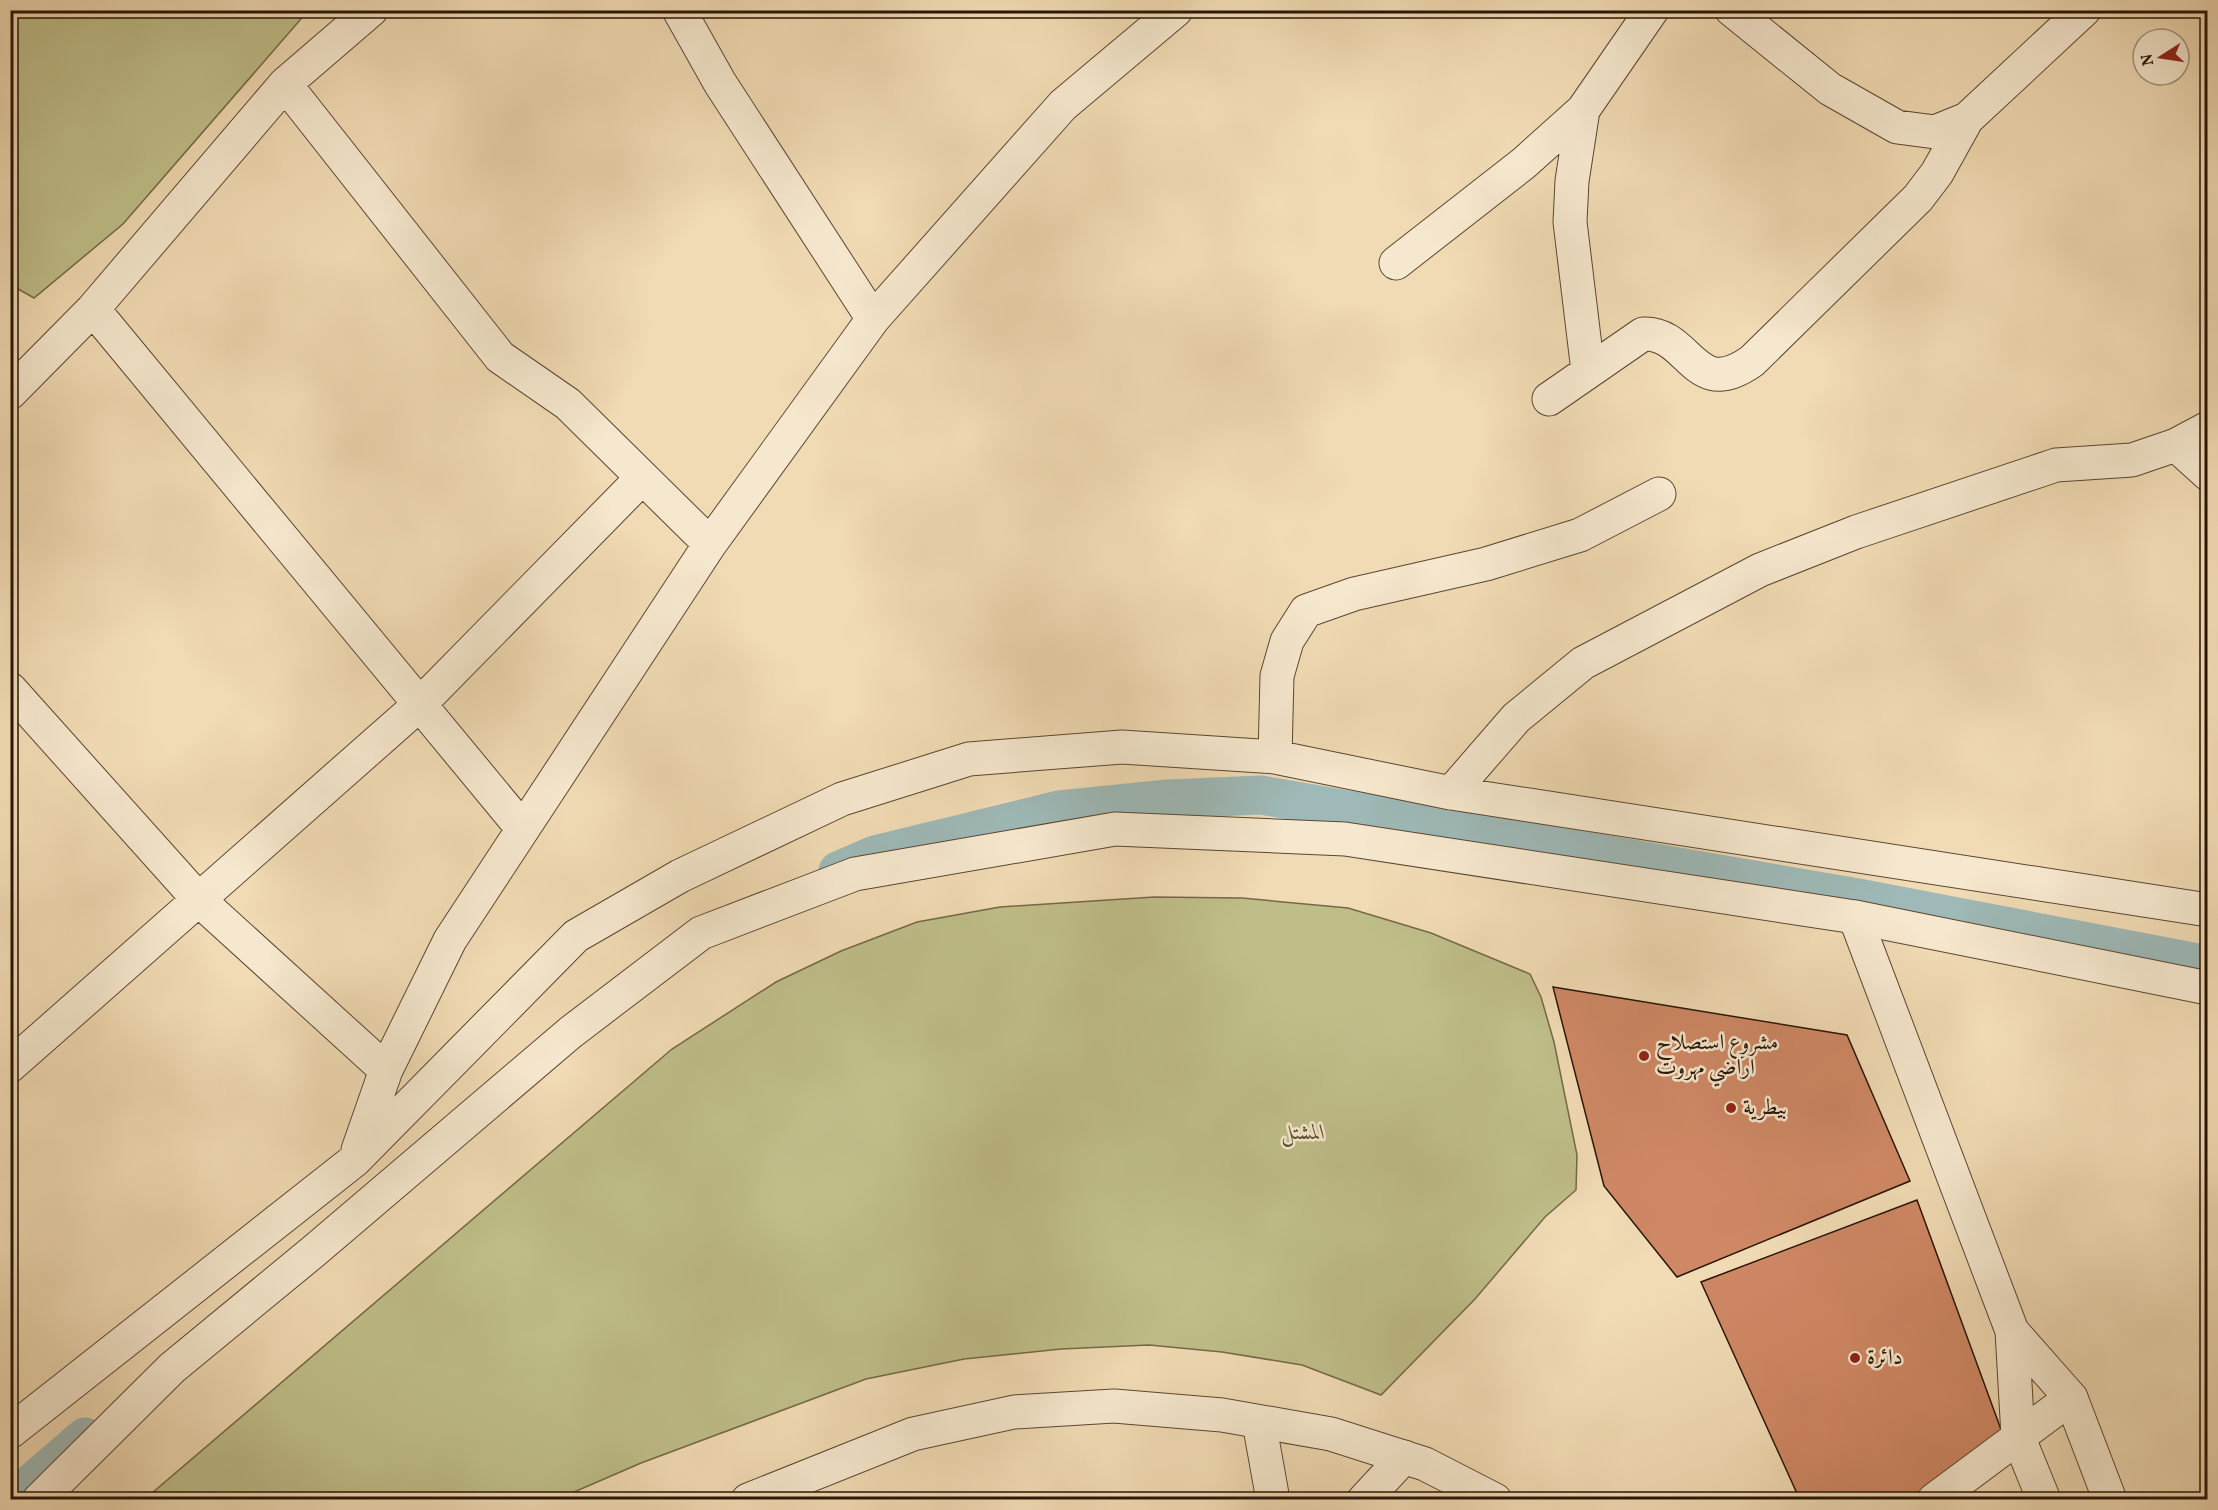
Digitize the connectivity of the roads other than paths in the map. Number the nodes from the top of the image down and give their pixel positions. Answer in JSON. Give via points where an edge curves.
{"nodes":[{"id":1,"x":680,"y":10,"type":"edge"},
{"id":2,"x":1176,"y":10,"type":"edge"},
{"id":3,"x":1652,"y":10,"type":"edge"},
{"id":4,"x":1732,"y":10,"type":"edge"},
{"id":5,"x":2084,"y":10,"type":"edge"},
{"id":6,"x":359,"y":14,"type":"edge"},
{"id":7,"x":285,"y":84,"type":"junction"},
{"id":8,"x":1583,"y":110,"type":"junction"},
{"id":9,"x":1967,"y":119,"type":"junction"},
{"id":10,"x":1396,"y":263,"type":"dead end"},
{"id":11,"x":93,"y":309,"type":"junction"},
{"id":12,"x":873,"y":319,"type":"junction"},
{"id":13,"x":1588,"y":371,"type":"junction"},
{"id":14,"x":10,"y":393,"type":"edge"},
{"id":15,"x":1549,"y":399,"type":"dead end"},
{"id":16,"x":2208,"y":428,"type":"edge"},
{"id":17,"x":2176,"y":446,"type":"junction"},
{"id":18,"x":2208,"y":474,"type":"edge"},
{"id":19,"x":642,"y":478,"type":"junction"},
{"id":20,"x":1659,"y":494,"type":"dead end"},
{"id":21,"x":710,"y":544,"type":"junction"},
{"id":22,"x":10,"y":689,"type":"edge"},
{"id":23,"x":419,"y":705,"type":"junction"},
{"id":24,"x":1275,"y":757,"type":"junction"},
{"id":25,"x":1451,"y":793,"type":"junction"},
{"id":26,"x":522,"y":828,"type":"junction"},
{"id":27,"x":199,"y":900,"type":"junction"},
{"id":28,"x":2208,"y":910,"type":"edge"},
{"id":29,"x":1855,"y":917,"type":"junction"},
{"id":30,"x":2208,"y":988,"type":"edge"},
{"id":31,"x":10,"y":1066,"type":"edge"},
{"id":32,"x":386,"y":1070,"type":"junction"},
{"id":33,"x":355,"y":1160,"type":"junction"},
{"id":34,"x":2012,"y":1331,"type":"junction"},
{"id":35,"x":2071,"y":1398,"type":"junction"},
{"id":36,"x":1259,"y":1422,"type":"junction"},
{"id":37,"x":10,"y":1432,"type":"edge"},
{"id":38,"x":2018,"y":1436,"type":"junction"},
{"id":39,"x":1404,"y":1457,"type":"junction"},
{"id":40,"x":39,"y":1500,"type":"edge"},
{"id":41,"x":748,"y":1500,"type":"edge"},
{"id":42,"x":1273,"y":1500,"type":"edge"},
{"id":43,"x":1364,"y":1500,"type":"edge"},
{"id":44,"x":1495,"y":1500,"type":"edge"},
{"id":45,"x":1934,"y":1500,"type":"edge"},
{"id":46,"x":2044,"y":1500,"type":"edge"},
{"id":47,"x":2110,"y":1500,"type":"edge"}],
"edges":[{"from":1,"to":12,"type":"street","via":[[720,83]]},
{"from":2,"to":12,"type":"street","via":[[1063,105]]},
{"from":3,"to":8,"type":"street"},
{"from":4,"to":9,"type":"street","via":[[1830,89],[1897,127],[1935,132]]},
{"from":5,"to":9,"type":"street"},
{"from":6,"to":7,"type":"street"},
{"from":7,"to":11,"type":"street"},
{"from":7,"to":19,"type":"street","via":[[500,357],[568,404]]},
{"from":8,"to":10,"type":"street"},
{"from":8,"to":13,"type":"street","via":[[1570,222]]},
{"from":9,"to":13,"type":"street","via":[[1937,173],[1911,206],[1740,370],[1725,374],[1696,367],[1668,337],[1655,333],[1632,339]]},
{"from":11,"to":14,"type":"street"},
{"from":11,"to":23,"type":"street"},
{"from":12,"to":21,"type":"street"},
{"from":13,"to":15,"type":"street"},
{"from":16,"to":17,"type":"street"},
{"from":17,"to":18,"type":"street"},
{"from":17,"to":25,"type":"street","via":[[2132,460],[2056,465],[1856,532],[1760,570],[1583,663],[1516,718]]},
{"from":19,"to":21,"type":"street"},
{"from":19,"to":23,"type":"street"},
{"from":20,"to":24,"type":"street","via":[[1580,535],[1486,564],[1354,594],[1306,611],[1287,641],[1277,676]]},
{"from":21,"to":26,"type":"street"},
{"from":22,"to":27,"type":"street"},
{"from":23,"to":26,"type":"street"},
{"from":23,"to":27,"type":"street"},
{"from":24,"to":25,"type":"street"},
{"from":24,"to":33,"type":"street","via":[[1122,747],[969,759],[842,800],[680,876],[576,936]]},
{"from":25,"to":28,"type":"street"},
{"from":26,"to":32,"type":"street","via":[[450,940]]},
{"from":27,"to":31,"type":"street"},
{"from":27,"to":32,"type":"street"},
{"from":29,"to":30,"type":"street"},
{"from":29,"to":34,"type":"street"},
{"from":29,"to":40,"type":"street","via":[[1345,839],[1115,829],[855,874],[701,933],[571,1032],[172,1368]]},
{"from":32,"to":33,"type":"street"},
{"from":33,"to":37,"type":"street"},
{"from":34,"to":35,"type":"street"},
{"from":34,"to":38,"type":"street"},
{"from":35,"to":38,"type":"street"},
{"from":35,"to":47,"type":"street"},
{"from":36,"to":39,"type":"street","via":[[1331,1434]]},
{"from":36,"to":41,"type":"street","via":[[1221,1414],[1114,1406],[1014,1412],[913,1434]]},
{"from":36,"to":42,"type":"street"},
{"from":38,"to":45,"type":"street"},
{"from":38,"to":46,"type":"street"},
{"from":39,"to":43,"type":"street"},
{"from":39,"to":44,"type":"street"}]}
